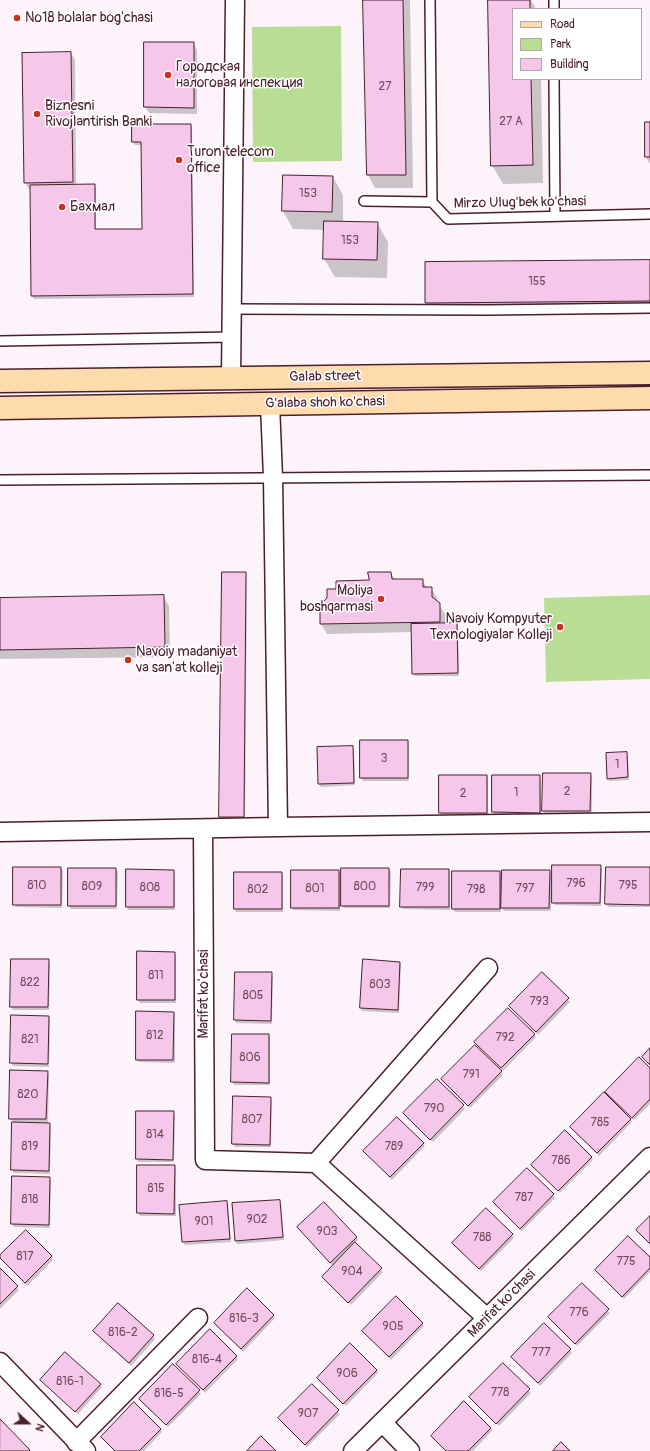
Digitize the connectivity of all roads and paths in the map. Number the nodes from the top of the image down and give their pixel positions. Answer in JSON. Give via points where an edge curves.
{"nodes":[{"id":1,"x":234,"y":0,"type":"edge"},
{"id":2,"x":430,"y":0,"type":"edge"},
{"id":3,"x":554,"y":80,"type":"edge"},
{"id":4,"x":364,"y":201,"type":"dead end"},
{"id":5,"x":432,"y":202,"type":"junction"},
{"id":6,"x":650,"y":214,"type":"edge"},
{"id":7,"x":555,"y":216,"type":"junction"},
{"id":8,"x":650,"y":308,"type":"edge"},
{"id":9,"x":232,"y":309,"type":"junction"},
{"id":10,"x":232,"y":337,"type":"junction"},
{"id":11,"x":0,"y":341,"type":"edge"},
{"id":12,"x":650,"y":373,"type":"edge"},
{"id":13,"x":231,"y":378,"type":"junction"},
{"id":14,"x":0,"y":381,"type":"edge"},
{"id":15,"x":650,"y":398,"type":"edge"},
{"id":16,"x":270,"y":404,"type":"junction"},
{"id":17,"x":0,"y":408,"type":"edge"},
{"id":18,"x":650,"y":475,"type":"edge"},
{"id":19,"x":273,"y":477,"type":"junction"},
{"id":20,"x":0,"y":480,"type":"edge"},
{"id":21,"x":650,"y":822,"type":"edge"},
{"id":22,"x":278,"y":827,"type":"junction"},
{"id":23,"x":203,"y":828,"type":"junction"},
{"id":24,"x":0,"y":832,"type":"edge"},
{"id":25,"x":488,"y":968,"type":"dead end"},
{"id":26,"x":650,"y":1157,"type":"edge"},
{"id":27,"x":316,"y":1163,"type":"junction"},
{"id":28,"x":198,"y":1318,"type":"dead end"},
{"id":29,"x":487,"y":1318,"type":"junction"},
{"id":30,"x":0,"y":1362,"type":"edge"},
{"id":31,"x":382,"y":1422,"type":"junction"},
{"id":32,"x":81,"y":1446,"type":"edge"},
{"id":33,"x":353,"y":1451,"type":"edge"},
{"id":34,"x":410,"y":1451,"type":"edge"}],
"edges":[{"from":1,"to":9,"type":"street"},
{"from":2,"to":5,"type":"lane"},
{"from":3,"to":7,"type":"lane"},
{"from":4,"to":5,"type":"lane"},
{"from":5,"to":7,"type":"lane","name":"Mirzo Ulug'bek ko'chasi","via":[[448,219]]},
{"from":6,"to":7,"type":"lane","name":"Mirzo Ulug'bek ko'chasi"},
{"from":8,"to":9,"type":"lane"},
{"from":9,"to":10,"type":"street"},
{"from":10,"to":11,"type":"lane"},
{"from":10,"to":13,"type":"street"},
{"from":12,"to":13,"type":"main road","name":"Galab street"},
{"from":13,"to":14,"type":"main road","name":"Galab street"},
{"from":15,"to":16,"type":"main road","name":"G'alaba shoh ko'chasi"},
{"from":16,"to":17,"type":"main road","name":"G'alaba shoh ko'chasi"},
{"from":16,"to":19,"type":"street"},
{"from":18,"to":19,"type":"lane"},
{"from":19,"to":20,"type":"lane"},
{"from":19,"to":22,"type":"street"},
{"from":21,"to":22,"type":"street"},
{"from":22,"to":23,"type":"street"},
{"from":23,"to":24,"type":"street"},
{"from":23,"to":27,"type":"street","name":"Marifat ko'chasi","via":[[205,1160]]},
{"from":25,"to":27,"type":"street"},
{"from":26,"to":29,"type":"street","name":"Marifat ko'chasi"},
{"from":27,"to":29,"type":"street"},
{"from":28,"to":32,"type":"street"},
{"from":29,"to":31,"type":"street","name":"Marifat ko'chasi"},
{"from":30,"to":32,"type":"street"},
{"from":31,"to":33,"type":"street","name":"Marifat ko'chasi"},
{"from":31,"to":34,"type":"street"}]}
